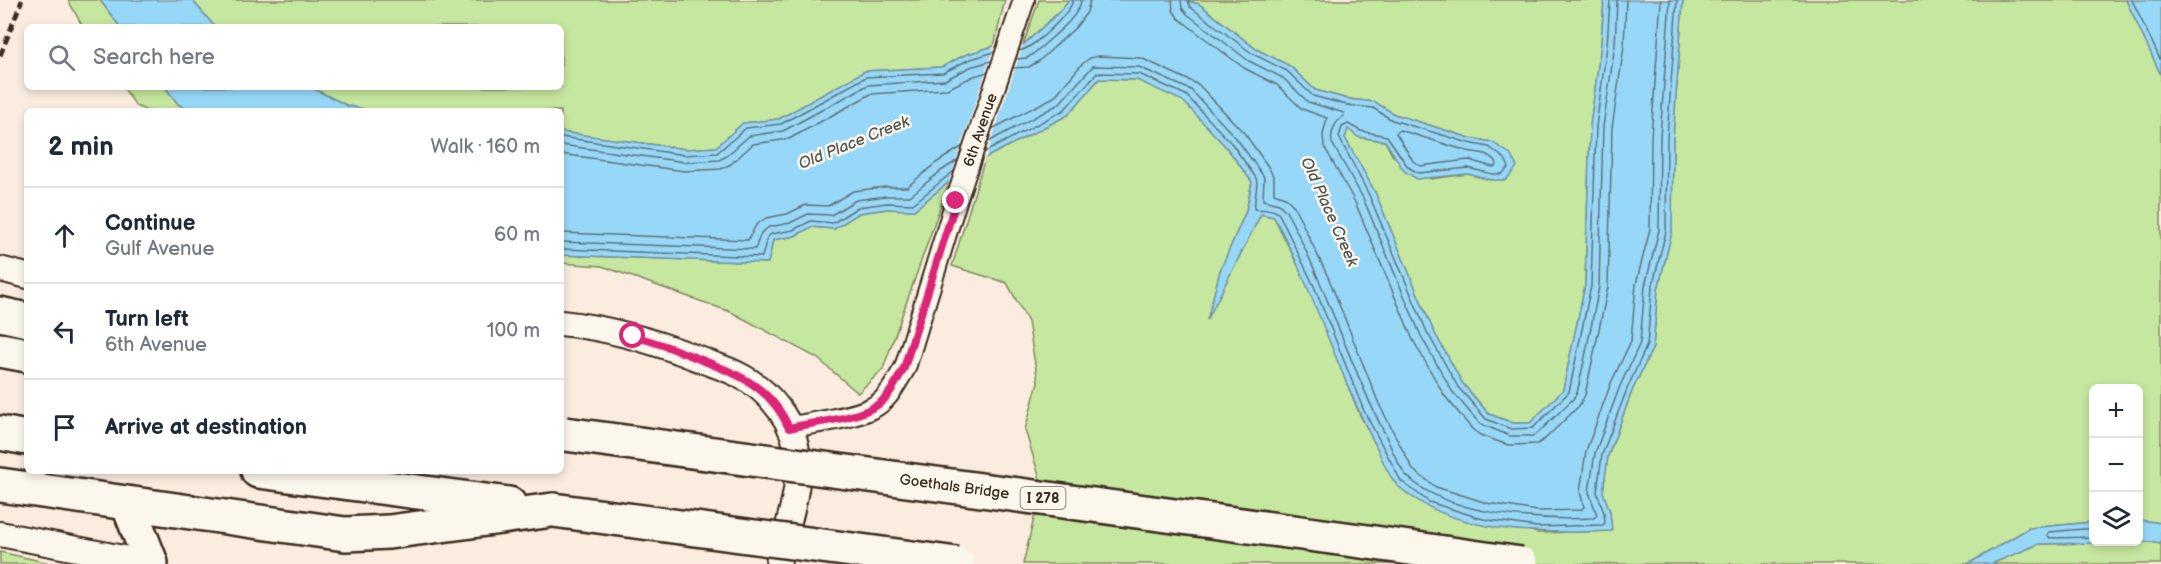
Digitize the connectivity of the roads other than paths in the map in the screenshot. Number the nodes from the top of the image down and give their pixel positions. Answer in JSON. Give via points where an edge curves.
{"nodes":[{"id":1,"x":1024,"y":0,"type":"edge"},
{"id":2,"x":0,"y":269,"type":"edge"},
{"id":3,"x":24,"y":275,"type":"edge"},
{"id":4,"x":0,"y":314,"type":"edge"},
{"id":5,"x":24,"y":319,"type":"edge"},
{"id":6,"x":564,"y":323,"type":"edge"},
{"id":7,"x":0,"y":350,"type":"edge"},
{"id":8,"x":24,"y":354,"type":"edge"},
{"id":9,"x":789,"y":428,"type":"junction"},
{"id":10,"x":0,"y":433,"type":"edge"},
{"id":11,"x":564,"y":434,"type":"edge"},
{"id":12,"x":24,"y":437,"type":"edge"},
{"id":13,"x":281,"y":474,"type":"edge"},
{"id":14,"x":0,"y":485,"type":"edge"},
{"id":15,"x":128,"y":504,"type":"junction"},
{"id":16,"x":553,"y":510,"type":"junction"},
{"id":17,"x":0,"y":534,"type":"edge"},
{"id":18,"x":152,"y":564,"type":"edge"},
{"id":19,"x":778,"y":564,"type":"edge"},
{"id":20,"x":957,"y":564,"type":"edge"},
{"id":21,"x":1521,"y":564,"type":"edge"}],
"edges":[{"from":1,"to":9,"type":"street","name":"6th Avenue","via":[[904,368],[891,392],[873,408]]},
{"from":2,"to":3,"type":"street"},
{"from":4,"to":5,"type":"highway"},
{"from":6,"to":9,"type":"street","via":[[655,342],[739,375],[775,403]]},
{"from":7,"to":8,"type":"highway"},
{"from":9,"to":19,"type":"street","via":[[798,473]]},
{"from":10,"to":12,"type":"highway"},
{"from":11,"to":21,"type":"highway","name":"Goethals Bridge","number":"I 278","bridge":true},
{"from":13,"to":16,"type":"highway"},
{"from":14,"to":15,"type":"highway"},
{"from":15,"to":16,"type":"highway","via":[[345,534],[389,532]]},
{"from":15,"to":18,"type":"highway"},
{"from":16,"to":20,"type":"highway","bridge":true},
{"from":17,"to":18,"type":"street"}]}
